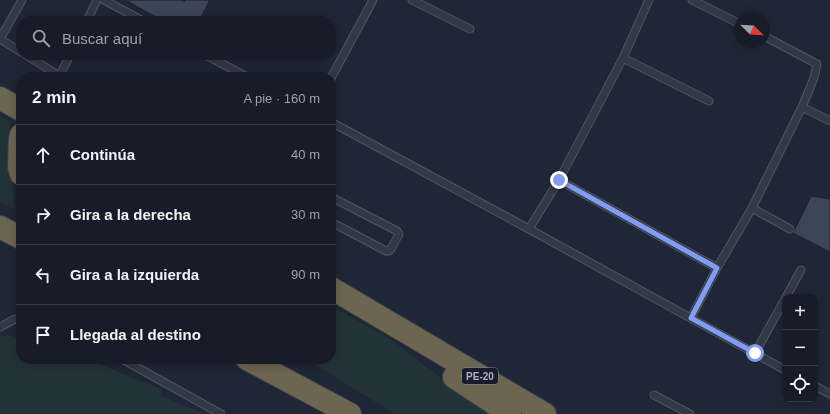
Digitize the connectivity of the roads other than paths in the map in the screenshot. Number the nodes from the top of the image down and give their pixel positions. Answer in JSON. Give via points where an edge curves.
{"nodes":[{"id":1,"x":22,"y":0,"type":"edge"},
{"id":2,"x":97,"y":0,"type":"edge"},
{"id":3,"x":104,"y":0,"type":"edge"},
{"id":4,"x":372,"y":0,"type":"edge"},
{"id":5,"x":412,"y":0,"type":"edge"},
{"id":6,"x":649,"y":0,"type":"edge"},
{"id":7,"x":692,"y":0,"type":"edge"},
{"id":8,"x":89,"y":16,"type":"edge"},
{"id":9,"x":134,"y":16,"type":"edge"},
{"id":10,"x":734,"y":21,"type":"edge"},
{"id":11,"x":470,"y":29,"type":"dead end"},
{"id":12,"x":0,"y":39,"type":"edge"},
{"id":13,"x":770,"y":39,"type":"edge"},
{"id":14,"x":16,"y":49,"type":"edge"},
{"id":15,"x":624,"y":58,"type":"junction"},
{"id":16,"x":34,"y":60,"type":"edge"},
{"id":17,"x":68,"y":60,"type":"edge"},
{"id":18,"x":215,"y":60,"type":"edge"},
{"id":19,"x":52,"y":72,"type":"edge"},
{"id":20,"x":62,"y":72,"type":"edge"},
{"id":21,"x":238,"y":72,"type":"edge"},
{"id":22,"x":334,"y":72,"type":"edge"},
{"id":23,"x":0,"y":98,"type":"edge"},
{"id":24,"x":709,"y":101,"type":"dead end"},
{"id":25,"x":16,"y":107,"type":"edge"},
{"id":26,"x":802,"y":107,"type":"junction"},
{"id":27,"x":830,"y":122,"type":"edge"},
{"id":28,"x":336,"y":125,"type":"edge"},
{"id":29,"x":559,"y":180,"type":"junction"},
{"id":30,"x":336,"y":200,"type":"edge"},
{"id":31,"x":752,"y":208,"type":"junction"},
{"id":32,"x":336,"y":225,"type":"edge"},
{"id":33,"x":0,"y":227,"type":"edge"},
{"id":34,"x":529,"y":229,"type":"junction"},
{"id":35,"x":790,"y":229,"type":"dead end"},
{"id":36,"x":16,"y":235,"type":"edge"},
{"id":37,"x":717,"y":268,"type":"junction"},
{"id":38,"x":801,"y":270,"type":"dead end"},
{"id":39,"x":336,"y":291,"type":"edge"},
{"id":40,"x":788,"y":294,"type":"edge"},
{"id":41,"x":782,"y":305,"type":"edge"},
{"id":42,"x":691,"y":318,"type":"junction"},
{"id":43,"x":16,"y":319,"type":"edge"},
{"id":44,"x":0,"y":327,"type":"edge"},
{"id":45,"x":415,"y":339,"type":"junction"},
{"id":46,"x":755,"y":353,"type":"junction"},
{"id":47,"x":131,"y":364,"type":"edge"},
{"id":48,"x":256,"y":364,"type":"edge"},
{"id":49,"x":782,"y":368,"type":"edge"},
{"id":50,"x":818,"y":388,"type":"edge"},
{"id":51,"x":830,"y":394,"type":"edge"},
{"id":52,"x":654,"y":395,"type":"dead end"},
{"id":53,"x":222,"y":414,"type":"edge"},
{"id":54,"x":350,"y":414,"type":"edge"},
{"id":55,"x":510,"y":414,"type":"edge"},
{"id":56,"x":545,"y":414,"type":"edge"},
{"id":57,"x":690,"y":414,"type":"edge"}],
"edges":[{"from":1,"to":12,"type":"lane"},
{"from":2,"to":8,"type":"lane"},
{"from":3,"to":9,"type":"lane"},
{"from":4,"to":22,"type":"lane"},
{"from":5,"to":11,"type":"lane"},
{"from":6,"to":15,"type":"lane"},
{"from":7,"to":10,"type":"lane"},
{"from":12,"to":14,"type":"lane"},
{"from":13,"to":26,"type":"lane","via":[[817,64]]},
{"from":15,"to":24,"type":"lane"},
{"from":15,"to":29,"type":"lane"},
{"from":16,"to":19,"type":"lane"},
{"from":17,"to":20,"type":"lane"},
{"from":18,"to":21,"type":"lane"},
{"from":23,"to":25,"type":"highway"},
{"from":26,"to":27,"type":"lane"},
{"from":26,"to":31,"type":"lane"},
{"from":28,"to":34,"type":"lane"},
{"from":29,"to":34,"type":"lane"},
{"from":29,"to":37,"type":"lane"},
{"from":30,"to":32,"type":"lane","via":[[399,234],[392,249],[386,251]]},
{"from":31,"to":35,"type":"lane"},
{"from":31,"to":37,"type":"lane"},
{"from":33,"to":36,"type":"highway"},
{"from":34,"to":42,"type":"lane"},
{"from":37,"to":42,"type":"lane"},
{"from":38,"to":40,"type":"lane"},
{"from":39,"to":45,"type":"highway","number":"PE-20"},
{"from":41,"to":46,"type":"lane"},
{"from":42,"to":46,"type":"lane"},
{"from":43,"to":44,"type":"lane"},
{"from":45,"to":55,"type":"highway","via":[[442,369]]},
{"from":45,"to":56,"type":"highway","number":"PE-20"},
{"from":46,"to":49,"type":"lane"},
{"from":47,"to":53,"type":"lane"},
{"from":48,"to":54,"type":"highway"},
{"from":50,"to":51,"type":"lane"},
{"from":52,"to":57,"type":"lane"}]}
